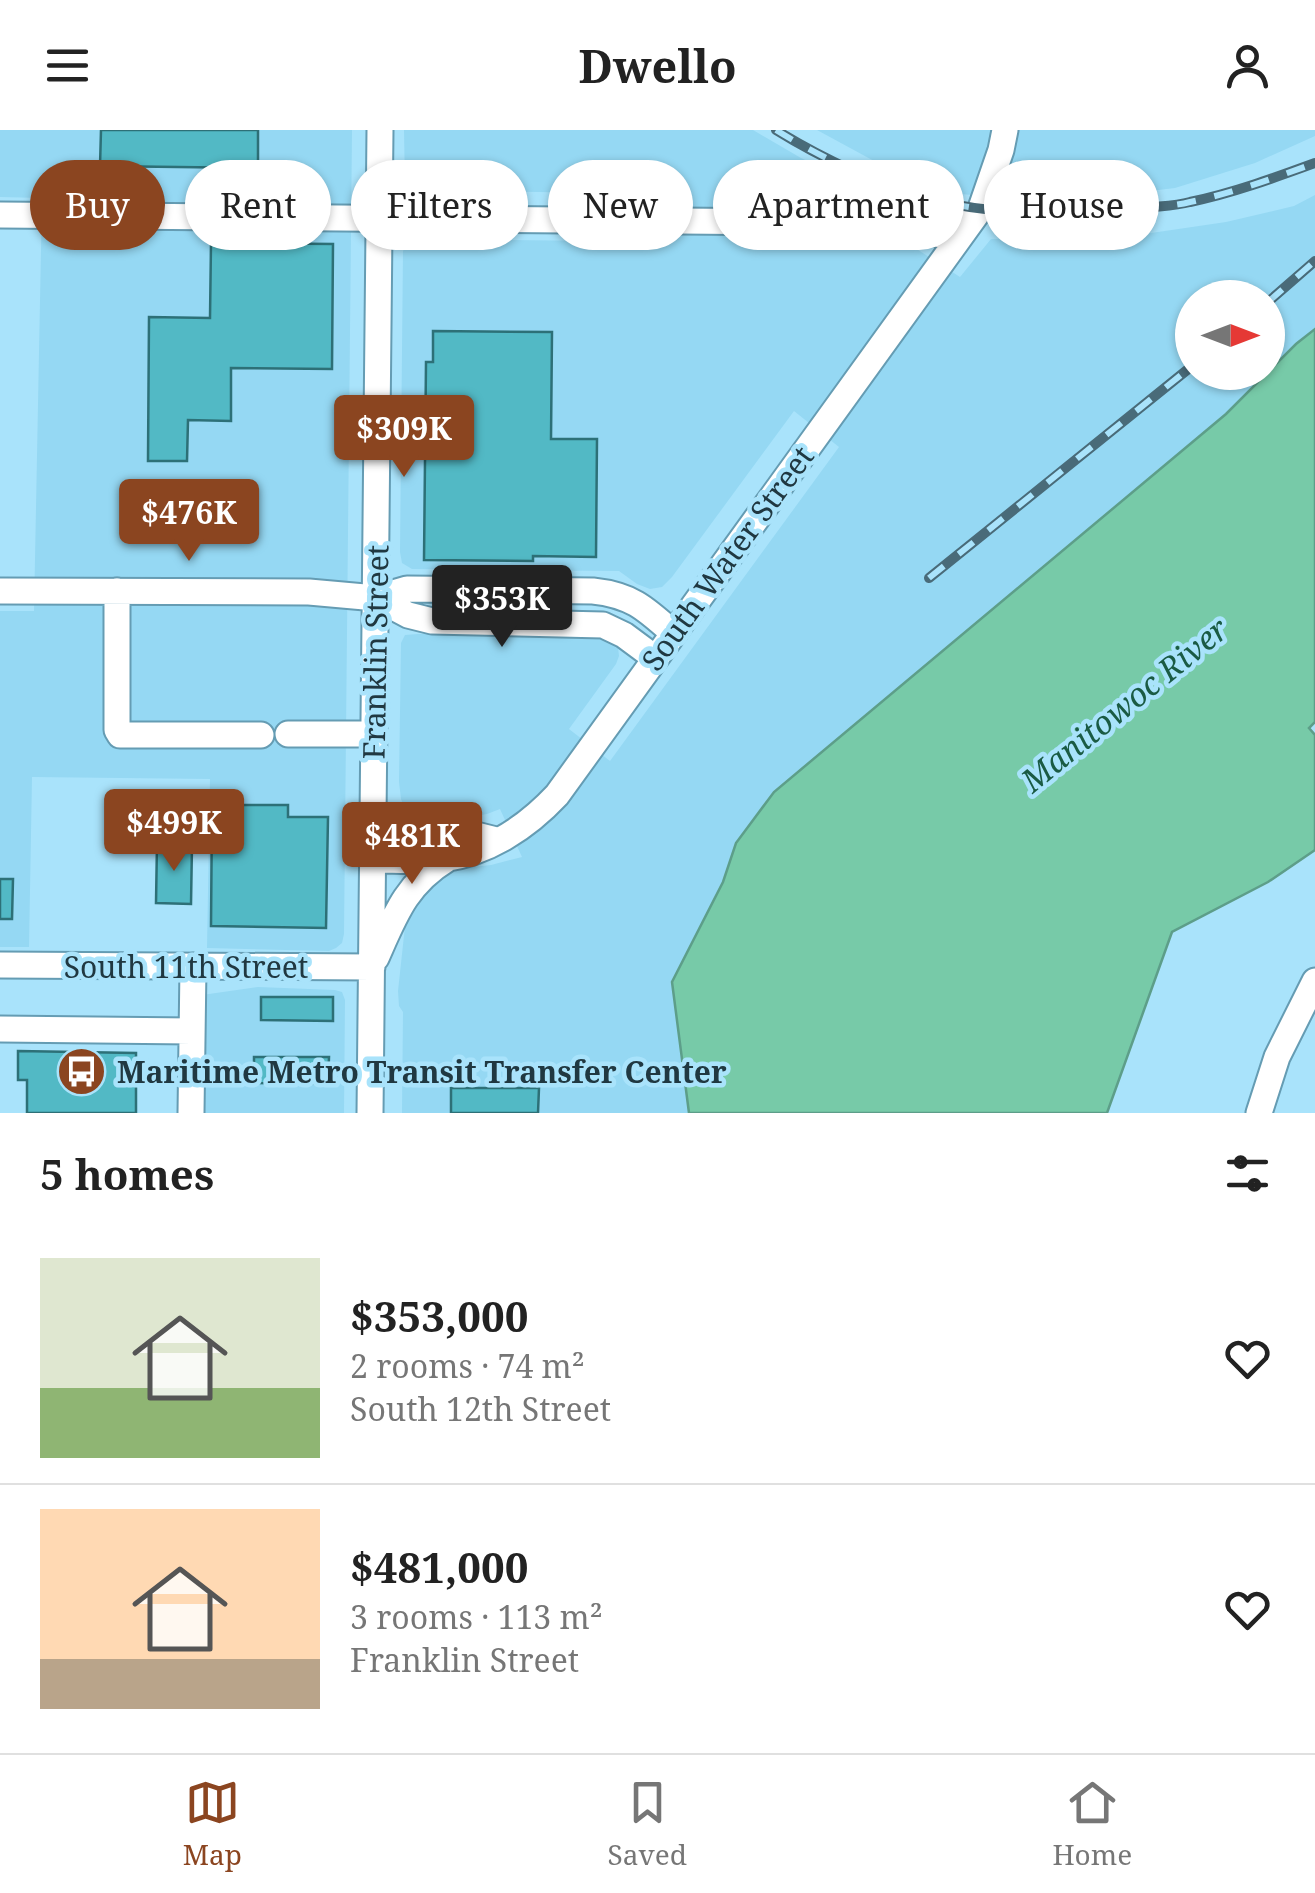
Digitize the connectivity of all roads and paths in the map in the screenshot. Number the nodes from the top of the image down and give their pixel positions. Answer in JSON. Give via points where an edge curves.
{"nodes":[{"id":1,"x":380,"y":130,"type":"edge"},
{"id":2,"x":1003,"y":140,"type":"edge"},
{"id":3,"x":380,"y":160,"type":"edge"},
{"id":4,"x":0,"y":214,"type":"edge"},
{"id":5,"x":351,"y":217,"type":"edge"},
{"id":6,"x":528,"y":219,"type":"edge"},
{"id":7,"x":713,"y":221,"type":"edge"},
{"id":8,"x":964,"y":230,"type":"edge"},
{"id":9,"x":380,"y":250,"type":"edge"},
{"id":10,"x":949,"y":250,"type":"edge"},
{"id":11,"x":507,"y":589,"type":"junction"},
{"id":12,"x":0,"y":591,"type":"edge"},
{"id":13,"x":117,"y":591,"type":"junction"},
{"id":14,"x":376,"y":598,"type":"junction"},
{"id":15,"x":507,"y":623,"type":"junction"},
{"id":16,"x":673,"y":633,"type":"junction"},
{"id":17,"x":655,"y":658,"type":"junction"},
{"id":18,"x":260,"y":734,"type":"dead end"},
{"id":19,"x":288,"y":734,"type":"dead end"},
{"id":20,"x":374,"y":734,"type":"junction"},
{"id":21,"x":373,"y":830,"type":"junction"},
{"id":22,"x":496,"y":840,"type":"junction"},
{"id":23,"x":448,"y":858,"type":"junction"},
{"id":24,"x":372,"y":860,"type":"junction"},
{"id":25,"x":0,"y":965,"type":"edge"},
{"id":26,"x":193,"y":966,"type":"junction"},
{"id":27,"x":372,"y":967,"type":"junction"},
{"id":28,"x":1315,"y":981,"type":"edge"},
{"id":29,"x":0,"y":1029,"type":"edge"},
{"id":30,"x":192,"y":1031,"type":"junction"},
{"id":31,"x":191,"y":1113,"type":"edge"},
{"id":32,"x":370,"y":1113,"type":"edge"},
{"id":33,"x":1259,"y":1113,"type":"edge"}],
"edges":[{"from":1,"to":3,"type":"street","name":"Franklin Street"},
{"from":2,"to":8,"type":"street","name":"South Water Street","via":[[980,208]]},
{"from":4,"to":5,"type":"street"},
{"from":6,"to":7,"type":"street"},
{"from":9,"to":14,"type":"street","name":"Franklin Street"},
{"from":10,"to":16,"type":"street","name":"South Water Street"},
{"from":11,"to":14,"type":"street","via":[[407,588]]},
{"from":11,"to":15,"type":"street"},
{"from":11,"to":16,"type":"street","via":[[612,593],[646,609]]},
{"from":12,"to":13,"type":"street"},
{"from":13,"to":14,"type":"street"},
{"from":13,"to":18,"type":"street","via":[[120,735]]},
{"from":14,"to":15,"type":"street","via":[[432,621]]},
{"from":14,"to":20,"type":"street","name":"Franklin Street"},
{"from":15,"to":17,"type":"street","via":[[603,625]]},
{"from":16,"to":17,"type":"street","name":"South Water Street"},
{"from":17,"to":22,"type":"street","name":"South Water Street","via":[[557,795],[520,830]]},
{"from":19,"to":20,"type":"street"},
{"from":20,"to":21,"type":"street","name":"Franklin Street"},
{"from":21,"to":22,"type":"street"},
{"from":21,"to":24,"type":"street","name":"Franklin Street"},
{"from":22,"to":23,"type":"street","name":"South Water Street"},
{"from":23,"to":24,"type":"street"},
{"from":23,"to":27,"type":"street","via":[[410,889]]},
{"from":24,"to":27,"type":"street","name":"Franklin Street"},
{"from":25,"to":26,"type":"street","name":"South 11th Street"},
{"from":26,"to":27,"type":"street","name":"South 11th Street"},
{"from":26,"to":30,"type":"street"},
{"from":27,"to":32,"type":"street","name":"Franklin Street"},
{"from":28,"to":33,"type":"street","via":[[1276,1057]]},
{"from":29,"to":30,"type":"street"},
{"from":30,"to":31,"type":"street"}]}
